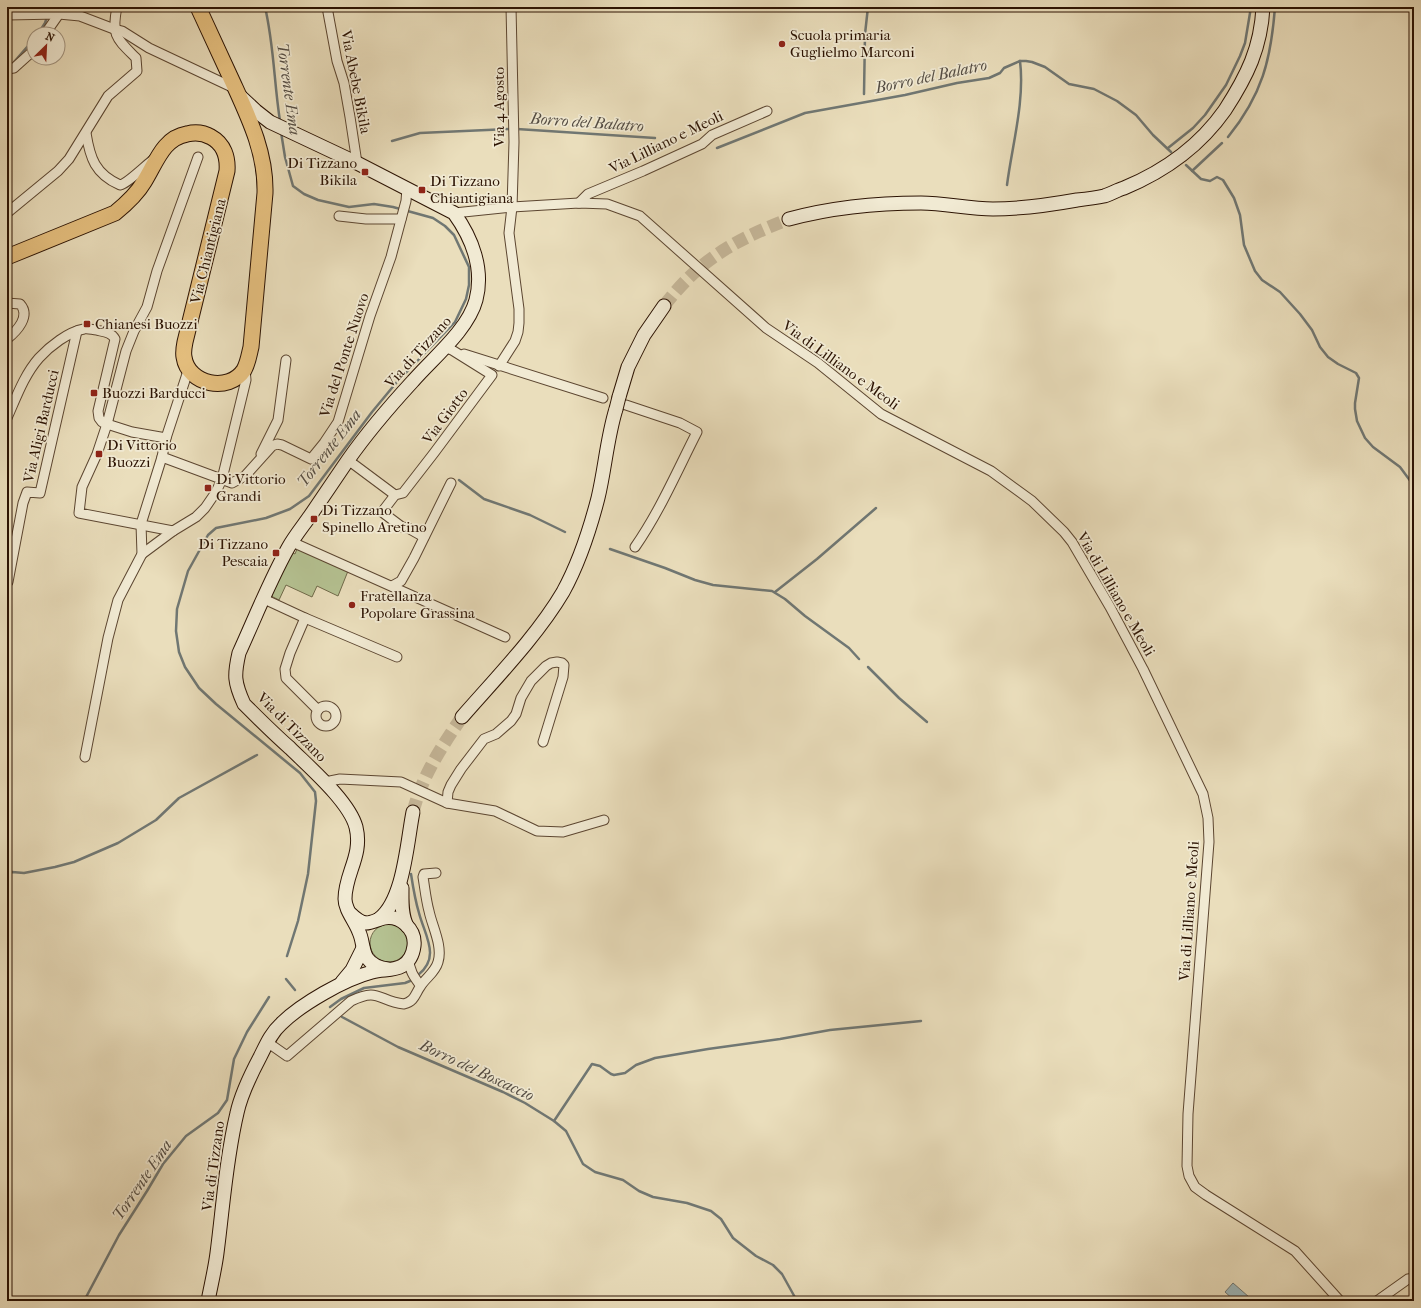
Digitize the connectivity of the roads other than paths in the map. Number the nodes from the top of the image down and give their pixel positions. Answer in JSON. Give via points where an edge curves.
{"nodes":[{"id":1,"x":117,"y":7,"type":"edge"},
{"id":2,"x":198,"y":7,"type":"edge"},
{"id":3,"x":327,"y":7,"type":"edge"},
{"id":4,"x":511,"y":7,"type":"edge"},
{"id":5,"x":1263,"y":7,"type":"edge"},
{"id":6,"x":23,"y":11,"type":"edge"},
{"id":7,"x":55,"y":14,"type":"junction"},
{"id":8,"x":7,"y":16,"type":"edge"},
{"id":9,"x":49,"y":26,"type":"edge"},
{"id":10,"x":114,"y":30,"type":"junction"},
{"id":11,"x":26,"y":57,"type":"edge"},
{"id":12,"x":7,"y":69,"type":"edge"},
{"id":13,"x":237,"y":92,"type":"junction"},
{"id":14,"x":767,"y":112,"type":"dead end"},
{"id":15,"x":86,"y":133,"type":"junction"},
{"id":16,"x":159,"y":155,"type":"junction"},
{"id":17,"x":198,"y":157,"type":"dead end"},
{"id":18,"x":357,"y":163,"type":"junction"},
{"id":19,"x":407,"y":188,"type":"junction"},
{"id":20,"x":579,"y":203,"type":"junction"},
{"id":21,"x":512,"y":206,"type":"junction"},
{"id":22,"x":7,"y":213,"type":"edge"},
{"id":23,"x":454,"y":213,"type":"junction"},
{"id":24,"x":339,"y":216,"type":"dead end"},
{"id":25,"x":401,"y":218,"type":"junction"},
{"id":26,"x":789,"y":219,"type":"tunnel mouth"},
{"id":27,"x":7,"y":256,"type":"edge"},
{"id":28,"x":7,"y":303,"type":"edge"},
{"id":29,"x":664,"y":306,"type":"tunnel mouth"},
{"id":30,"x":77,"y":331,"type":"junction"},
{"id":31,"x":7,"y":339,"type":"edge"},
{"id":32,"x":448,"y":348,"type":"junction"},
{"id":33,"x":286,"y":360,"type":"dead end"},
{"id":34,"x":500,"y":366,"type":"junction"},
{"id":35,"x":189,"y":368,"type":"junction"},
{"id":36,"x":245,"y":369,"type":"junction"},
{"id":37,"x":603,"y":398,"type":"dead end"},
{"id":38,"x":620,"y":403,"type":"junction"},
{"id":39,"x":7,"y":418,"type":"edge"},
{"id":40,"x":107,"y":424,"type":"junction"},
{"id":41,"x":166,"y":438,"type":"junction"},
{"id":42,"x":162,"y":457,"type":"junction"},
{"id":43,"x":348,"y":460,"type":"junction"},
{"id":44,"x":256,"y":464,"type":"junction"},
{"id":45,"x":222,"y":478,"type":"junction"},
{"id":46,"x":450,"y":483,"type":"dead end"},
{"id":47,"x":395,"y":495,"type":"junction"},
{"id":48,"x":140,"y":524,"type":"junction"},
{"id":49,"x":173,"y":531,"type":"junction"},
{"id":50,"x":424,"y":537,"type":"junction"},
{"id":51,"x":292,"y":542,"type":"junction"},
{"id":52,"x":635,"y":547,"type":"dead end"},
{"id":53,"x":142,"y":554,"type":"junction"},
{"id":54,"x":401,"y":581,"type":"junction"},
{"id":55,"x":8,"y":582,"type":"edge"},
{"id":56,"x":392,"y":586,"type":"junction"},
{"id":57,"x":402,"y":591,"type":"junction"},
{"id":58,"x":264,"y":599,"type":"junction"},
{"id":59,"x":306,"y":618,"type":"junction"},
{"id":60,"x":505,"y":637,"type":"dead end"},
{"id":61,"x":397,"y":657,"type":"dead end"},
{"id":62,"x":318,"y":710,"type":"dead end"},
{"id":63,"x":462,"y":717,"type":"tunnel mouth"},
{"id":64,"x":543,"y":742,"type":"dead end"},
{"id":65,"x":85,"y":757,"type":"dead end"},
{"id":66,"x":324,"y":782,"type":"junction"},
{"id":67,"x":447,"y":803,"type":"junction"},
{"id":68,"x":413,"y":812,"type":"tunnel mouth"},
{"id":69,"x":604,"y":820,"type":"dead end"},
{"id":70,"x":436,"y":873,"type":"dead end"},
{"id":71,"x":402,"y":874,"type":"junction"},
{"id":72,"x":348,"y":909,"type":"junction"},
{"id":73,"x":377,"y":920,"type":"junction"},
{"id":74,"x":407,"y":926,"type":"junction"},
{"id":75,"x":363,"y":945,"type":"junction"},
{"id":76,"x":409,"y":959,"type":"junction"},
{"id":77,"x":392,"y":968,"type":"junction"},
{"id":78,"x":413,"y":976,"type":"junction"},
{"id":79,"x":420,"y":986,"type":"junction"},
{"id":80,"x":331,"y":990,"type":"junction"},
{"id":81,"x":268,"y":1042,"type":"junction"},
{"id":82,"x":1414,"y":1278,"type":"edge"},
{"id":83,"x":208,"y":1301,"type":"edge"},
{"id":84,"x":1340,"y":1301,"type":"edge"},
{"id":85,"x":1377,"y":1301,"type":"edge"}],
"edges":[{"from":1,"to":10,"type":"street"},
{"from":2,"to":13,"type":"main road"},
{"from":3,"to":18,"type":"street","name":"Via Abebe Bikila","via":[[337,61],[344,83]]},
{"from":4,"to":21,"type":"street","name":"Via 4 Agosto","via":[[514,134]]},
{"from":5,"to":26,"type":"main road","via":[[1255,56],[1242,83],[1217,121],[1196,145],[1166,167],[1139,182],[1104,196],[1044,206],[992,209],[921,203],[817,212]]},
{"from":6,"to":7,"type":"street","via":[[34,15]]},
{"from":6,"to":8,"type":"street"},
{"from":7,"to":9,"type":"street"},
{"from":7,"to":10,"type":"street","via":[[80,16]]},
{"from":10,"to":13,"type":"street","via":[[122,31],[149,48]]},
{"from":10,"to":15,"type":"street","via":[[120,42],[136,58],[137,71],[108,96]]},
{"from":11,"to":12,"type":"street","via":[[14,68]]},
{"from":13,"to":18,"type":"main road","name":"Via di Tizzano","via":[[270,122]]},
{"from":13,"to":36,"type":"main road","via":[[257,140],[266,184],[251,347]]},
{"from":14,"to":20,"type":"street","name":"Via Lilliano e Meoli","via":[[712,134],[702,144],[588,194]]},
{"from":15,"to":16,"type":"street","via":[[92,161],[110,181],[120,185]]},
{"from":15,"to":22,"type":"street","via":[[62,167]]},
{"from":16,"to":27,"type":"main road","name":"Via Chiantigiana","via":[[139,189],[115,213]]},
{"from":16,"to":35,"type":"main road","name":"Via Chiantigiana","via":[[176,137],[198,133],[210,136],[218,142],[225,152],[228,164],[185,342],[184,358]]},
{"from":17,"to":40,"type":"street","via":[[157,271],[147,307],[126,352]]},
{"from":18,"to":19,"type":"main road","name":"Via di Tizzano"},
{"from":19,"to":23,"type":"main road","name":"Via di Tizzano"},
{"from":19,"to":25,"type":"street","name":"Via del Ponte Nuovo"},
{"from":20,"to":21,"type":"street","name":"Via di Lilliano e Meoli"},
{"from":20,"to":84,"type":"street","name":"Via di Lilliano e Meoli","via":[[607,204],[640,216],[766,328],[818,363],[880,414],[991,471],[1032,501],[1072,542],[1143,669],[1206,802],[1209,842],[1188,1114],[1188,1176],[1194,1187],[1295,1251]]},
{"from":21,"to":23,"type":"street","name":"Via di Lilliano e Meoli"},
{"from":21,"to":34,"type":"street","name":"Via 4 Agosto","via":[[510,233],[519,323],[515,341]]},
{"from":23,"to":32,"type":"main road","name":"Via di Tizzano","via":[[464,226],[474,252],[479,282],[475,302],[464,326]]},
{"from":24,"to":25,"type":"street","via":[[366,219]]},
{"from":25,"to":44,"type":"street","name":"Via del Ponte Nuovo","via":[[338,422],[311,459],[277,444]]},
{"from":28,"to":31,"type":"street","via":[[20,304],[25,313],[18,328]]},
{"from":29,"to":38,"type":"main road","via":[[644,335],[628,367]]},
{"from":30,"to":39,"type":"street","via":[[58,342],[39,358],[29,372]]},
{"from":30,"to":40,"type":"street","via":[[86,328],[109,333],[115,339],[98,411],[99,418]]},
{"from":30,"to":55,"type":"street","name":"Via Aligi Barducci","via":[[40,494],[27,492],[23,503]]},
{"from":32,"to":34,"type":"street"},
{"from":32,"to":43,"type":"main road","name":"Via di Tizzano","via":[[387,411]]},
{"from":32,"to":47,"type":"street","name":"Via Giotto","via":[[492,376],[403,493]]},
{"from":33,"to":44,"type":"street","via":[[278,420]]},
{"from":34,"to":37,"type":"street"},
{"from":35,"to":36,"type":"main road","via":[[194,375],[204,381],[219,384],[236,379]]},
{"from":35,"to":41,"type":"street"},
{"from":36,"to":45,"type":"street","via":[[246,380]]},
{"from":38,"to":52,"type":"street","via":[[697,432],[670,490]]},
{"from":38,"to":63,"type":"main road","via":[[589,529],[563,592],[533,634]]},
{"from":40,"to":41,"type":"street","via":[[132,432]]},
{"from":40,"to":48,"type":"street","via":[[82,487],[79,513]]},
{"from":41,"to":42,"type":"street"},
{"from":42,"to":45,"type":"street"},
{"from":42,"to":48,"type":"street"},
{"from":43,"to":47,"type":"street"},
{"from":43,"to":51,"type":"main road","name":"Via di Tizzano"},
{"from":44,"to":45,"type":"street","name":"Via del Ponte Nuovo","via":[[232,483]]},
{"from":45,"to":49,"type":"street","via":[[205,508],[196,517]]},
{"from":46,"to":50,"type":"street"},
{"from":47,"to":50,"type":"street","name":"Via Giotto","via":[[382,512],[402,527]]},
{"from":48,"to":49,"type":"street"},
{"from":48,"to":53,"type":"street"},
{"from":49,"to":53,"type":"street"},
{"from":50,"to":54,"type":"street"},
{"from":51,"to":56,"type":"street"},
{"from":51,"to":58,"type":"main road","name":"Via di Tizzano"},
{"from":53,"to":65,"type":"street","via":[[118,600]]},
{"from":54,"to":56,"type":"street"},
{"from":54,"to":57,"type":"street"},
{"from":56,"to":57,"type":"street"},
{"from":57,"to":60,"type":"street"},
{"from":58,"to":59,"type":"street"},
{"from":58,"to":66,"type":"main road","name":"Via di Tizzano","via":[[239,652],[235,678],[237,688],[244,704]]},
{"from":59,"to":61,"type":"street"},
{"from":59,"to":62,"type":"street","via":[[290,653],[285,669],[286,678]]},
{"from":64,"to":67,"type":"street","via":[[563,677],[562,663],[546,666],[531,681],[511,721],[496,734],[484,739],[461,769],[448,792]]},
{"from":66,"to":67,"type":"street","via":[[340,779],[401,782]]},
{"from":66,"to":72,"type":"main road","name":"Via di Tizzano","via":[[344,806],[356,827],[358,844],[345,897]]},
{"from":67,"to":69,"type":"street","via":[[495,811],[537,831],[563,832]]},
{"from":68,"to":71,"type":"main road"},
{"from":70,"to":79,"type":"street","via":[[424,874],[423,877],[428,910],[440,956],[433,972]]},
{"from":71,"to":73,"type":"main road","name":"Via di Tizzano","via":[[394,900],[386,913]]},
{"from":71,"to":74,"type":"main road","name":"Via di Tizzano","via":[[403,908]]},
{"from":72,"to":73,"type":"main road","via":[[361,922]]},
{"from":72,"to":75,"type":"main road","name":"Via di Tizzano"},
{"from":73,"to":74,"type":"main road","via":[[385,917],[396,918]]},
{"from":73,"to":75,"type":"main road","name":"Via di Tizzano","via":[[365,933]]},
{"from":74,"to":76,"type":"main road","name":"Via di Tizzano","via":[[414,940],[414,950]]},
{"from":75,"to":77,"type":"main road","name":"Via di Tizzano","via":[[370,961],[378,967]]},
{"from":75,"to":80,"type":"main road","name":"Via di Tizzano","via":[[352,970]]},
{"from":76,"to":77,"type":"main road","name":"Via di Tizzano"},
{"from":76,"to":78,"type":"street","name":"Via di Tizzano"},
{"from":77,"to":78,"type":"street","name":"Via di Tizzano","via":[[404,969]]},
{"from":77,"to":80,"type":"main road","name":"Via di Tizzano","via":[[358,977]]},
{"from":78,"to":79,"type":"street","name":"Via di Tizzano"},
{"from":79,"to":81,"type":"street","via":[[413,1000],[404,1004],[378,995],[362,995],[351,1001],[287,1056]]},
{"from":80,"to":81,"type":"main road","name":"Via di Tizzano","via":[[287,1019],[275,1030]]},
{"from":81,"to":83,"type":"main road","name":"Via di Tizzano","via":[[252,1070],[237,1112]]},
{"from":82,"to":85,"type":"street","via":[[1408,1279]]}]}
